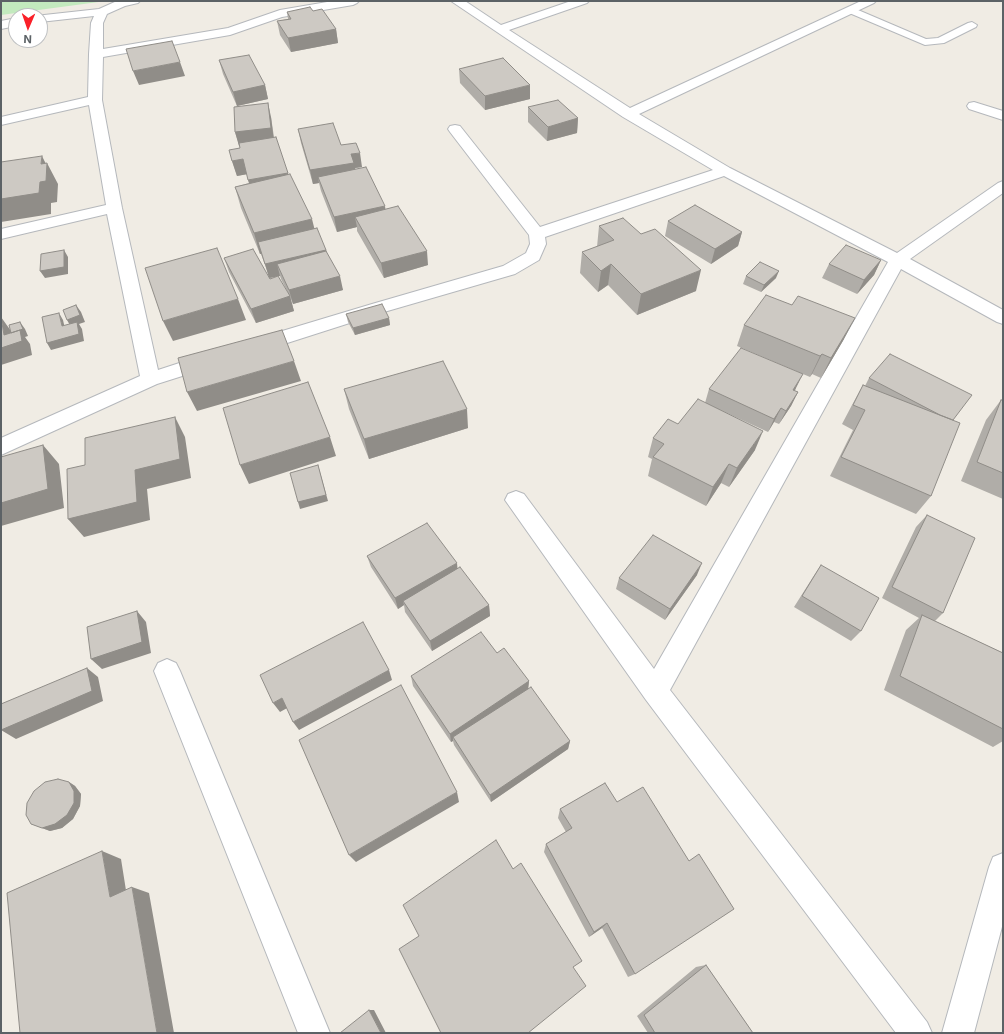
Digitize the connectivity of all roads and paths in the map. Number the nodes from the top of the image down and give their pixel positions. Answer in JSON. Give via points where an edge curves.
{"nodes":[{"id":1,"x":134,"y":1,"type":"edge"},
{"id":2,"x":353,"y":1,"type":"edge"},
{"id":3,"x":457,"y":1,"type":"edge"},
{"id":4,"x":583,"y":1,"type":"edge"},
{"id":5,"x":870,"y":1,"type":"edge"},
{"id":6,"x":851,"y":10,"type":"junction"},
{"id":7,"x":102,"y":12,"type":"junction"},
{"id":8,"x":48,"y":17,"type":"edge"},
{"id":9,"x":972,"y":25,"type":"dead end"},
{"id":10,"x":500,"y":29,"type":"junction"},
{"id":11,"x":95,"y":54,"type":"junction"},
{"id":12,"x":95,"y":100,"type":"junction"},
{"id":13,"x":974,"y":106,"type":"dead end"},
{"id":14,"x":628,"y":114,"type":"junction"},
{"id":15,"x":1003,"y":116,"type":"edge"},
{"id":16,"x":1,"y":121,"type":"edge"},
{"id":17,"x":455,"y":130,"type":"dead end"},
{"id":18,"x":725,"y":171,"type":"junction"},
{"id":19,"x":1003,"y":186,"type":"edge"},
{"id":20,"x":114,"y":208,"type":"junction"},
{"id":21,"x":1,"y":234,"type":"edge"},
{"id":22,"x":537,"y":234,"type":"junction"},
{"id":23,"x":898,"y":260,"type":"junction"},
{"id":24,"x":1003,"y":318,"type":"edge"},
{"id":25,"x":150,"y":378,"type":"junction"},
{"id":26,"x":1,"y":447,"type":"edge"},
{"id":27,"x":516,"y":500,"type":"dead end"},
{"id":28,"x":167,"y":671,"type":"dead end"},
{"id":29,"x":655,"y":691,"type":"junction"},
{"id":30,"x":1003,"y":867,"type":"edge"},
{"id":31,"x":314,"y":1033,"type":"edge"},
{"id":32,"x":916,"y":1033,"type":"edge"},
{"id":33,"x":958,"y":1033,"type":"edge"}],
"edges":[{"from":1,"to":7,"type":"street","via":[[122,3]]},
{"from":2,"to":11,"type":"street","via":[[280,14],[230,31]]},
{"from":3,"to":10,"type":"street"},
{"from":4,"to":10,"type":"street"},
{"from":5,"to":6,"type":"street"},
{"from":6,"to":9,"type":"lane","via":[[926,42],[940,41]]},
{"from":6,"to":14,"type":"street"},
{"from":7,"to":8,"type":"street"},
{"from":7,"to":11,"type":"street","via":[[97,23]]},
{"from":10,"to":14,"type":"street"},
{"from":11,"to":12,"type":"street"},
{"from":12,"to":16,"type":"street"},
{"from":12,"to":20,"type":"street"},
{"from":13,"to":15,"type":"street"},
{"from":14,"to":18,"type":"street"},
{"from":17,"to":22,"type":"street"},
{"from":18,"to":22,"type":"street"},
{"from":18,"to":23,"type":"street"},
{"from":19,"to":23,"type":"street"},
{"from":20,"to":21,"type":"street"},
{"from":20,"to":25,"type":"street"},
{"from":22,"to":25,"type":"street","via":[[538,244],[533,256],[510,270]]},
{"from":23,"to":24,"type":"street"},
{"from":23,"to":29,"type":"street"},
{"from":25,"to":26,"type":"street"},
{"from":27,"to":29,"type":"street"},
{"from":28,"to":31,"type":"street"},
{"from":29,"to":32,"type":"street"},
{"from":30,"to":33,"type":"street"}]}
